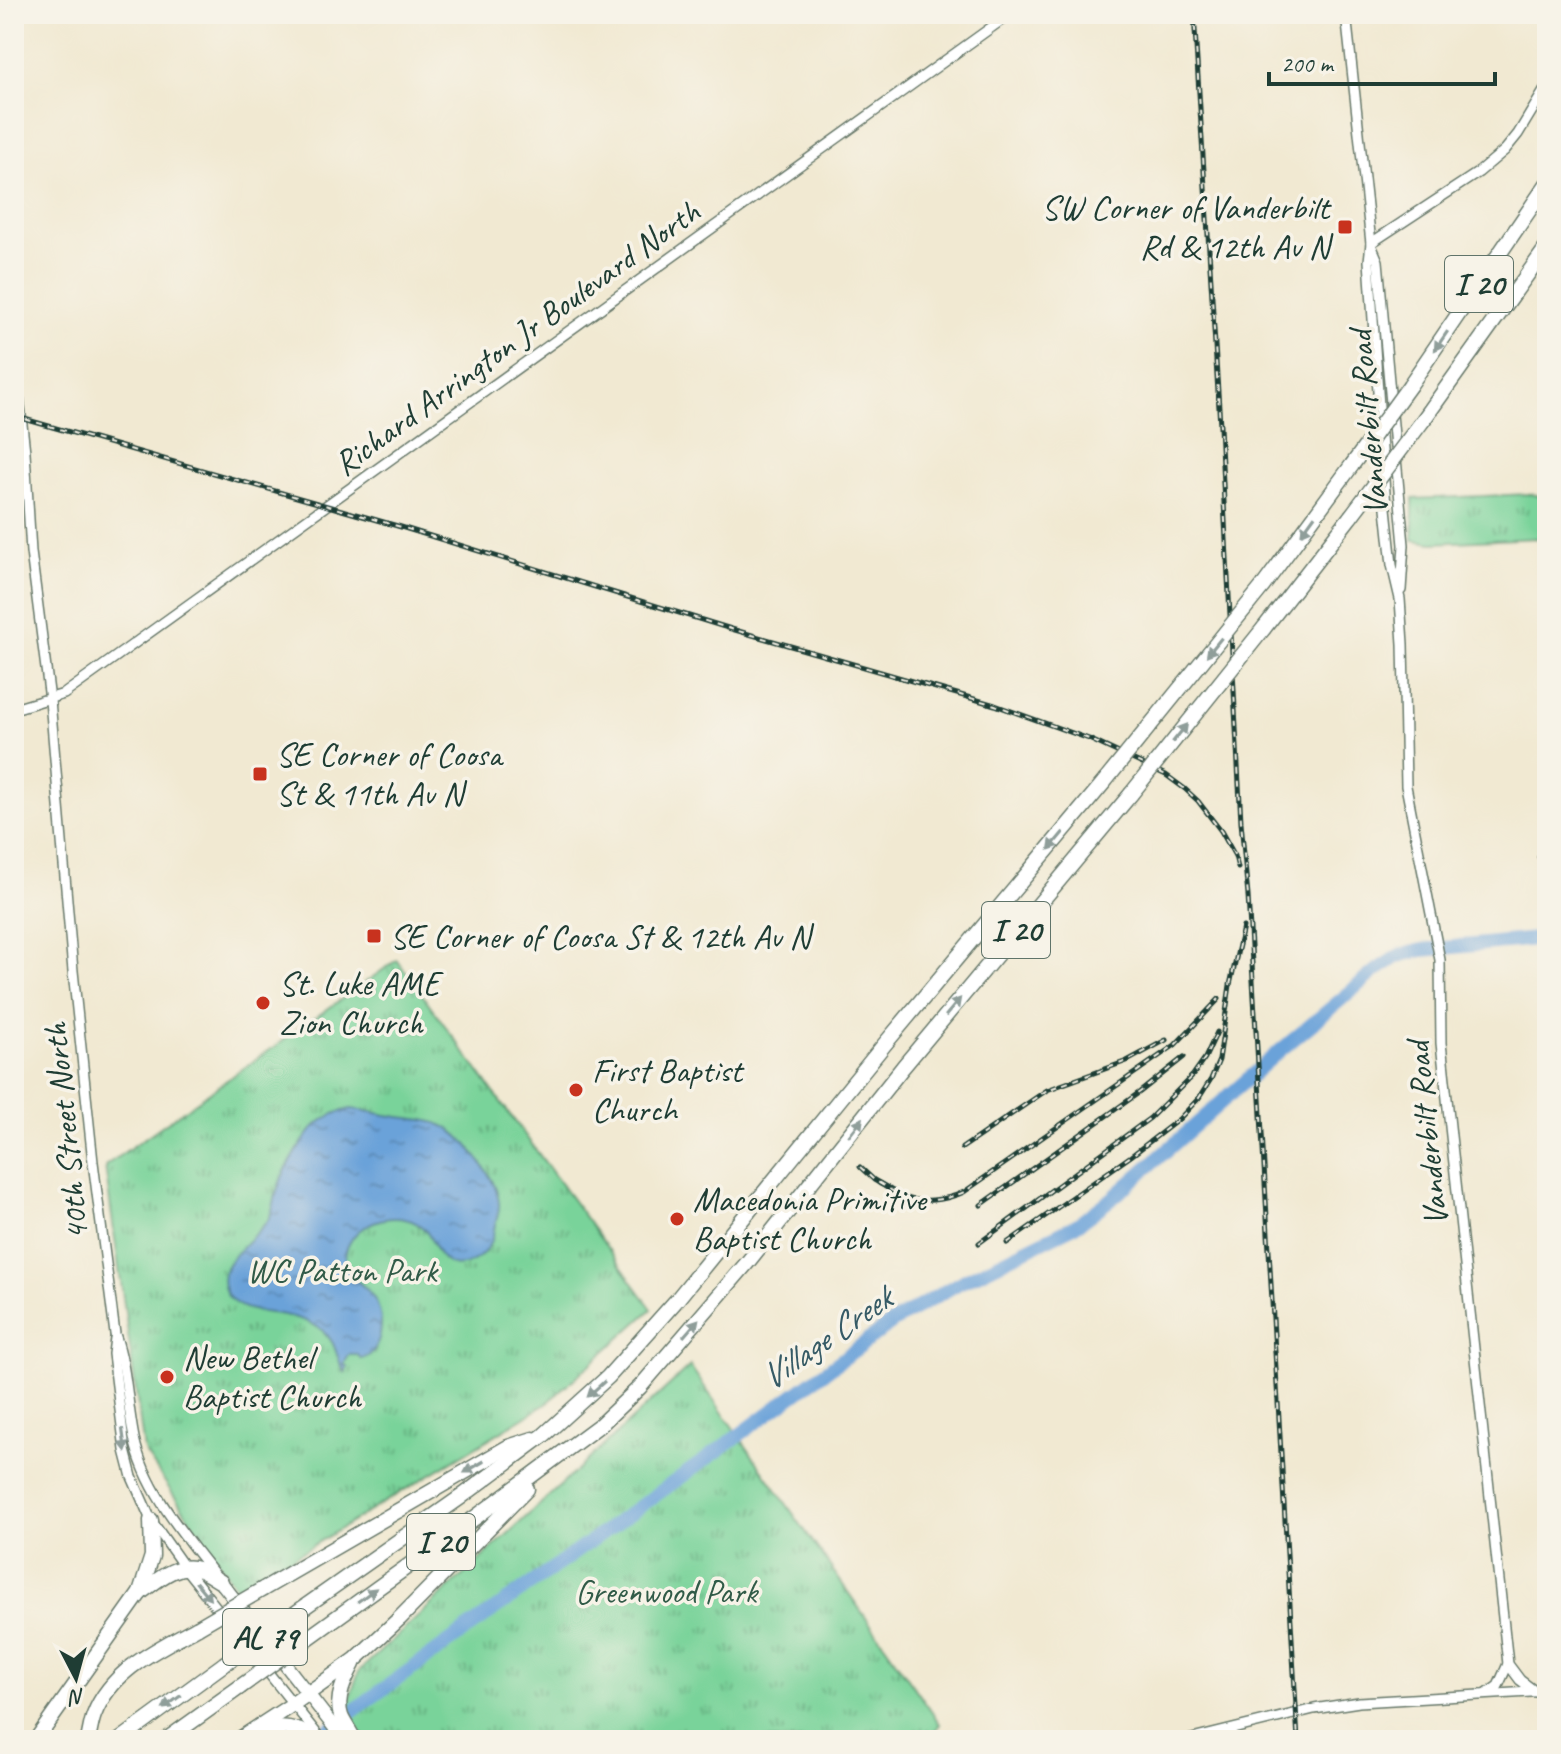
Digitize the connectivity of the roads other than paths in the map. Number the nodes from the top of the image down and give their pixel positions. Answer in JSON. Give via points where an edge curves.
{"nodes":[{"id":1,"x":1346,"y":14,"type":"edge"},
{"id":2,"x":1006,"y":17,"type":"edge"},
{"id":3,"x":1547,"y":86,"type":"edge"},
{"id":4,"x":1547,"y":184,"type":"edge"},
{"id":5,"x":1371,"y":243,"type":"junction"},
{"id":6,"x":1547,"y":247,"type":"edge"},
{"id":7,"x":14,"y":351,"type":"edge"},
{"id":8,"x":1400,"y":599,"type":"junction"},
{"id":9,"x":50,"y":700,"type":"junction"},
{"id":10,"x":14,"y":709,"type":"edge"},
{"id":11,"x":115,"y":1334,"type":"junction"},
{"id":12,"x":544,"y":1435,"type":"junction"},
{"id":13,"x":577,"y":1442,"type":"junction"},
{"id":14,"x":151,"y":1520,"type":"junction"},
{"id":15,"x":185,"y":1568,"type":"junction"},
{"id":16,"x":221,"y":1582,"type":"junction"},
{"id":17,"x":140,"y":1593,"type":"junction"},
{"id":18,"x":355,"y":1660,"type":"junction"},
{"id":19,"x":1508,"y":1664,"type":"junction"},
{"id":20,"x":1547,"y":1691,"type":"edge"},
{"id":21,"x":1536,"y":1692,"type":"junction"},
{"id":22,"x":308,"y":1693,"type":"junction"},
{"id":23,"x":1482,"y":1695,"type":"junction"},
{"id":24,"x":293,"y":1704,"type":"junction"},
{"id":25,"x":315,"y":1735,"type":"edge"},
{"id":26,"x":348,"y":1737,"type":"edge"},
{"id":27,"x":36,"y":1740,"type":"edge"},
{"id":28,"x":88,"y":1740,"type":"edge"},
{"id":29,"x":120,"y":1740,"type":"edge"},
{"id":30,"x":166,"y":1740,"type":"edge"},
{"id":31,"x":239,"y":1740,"type":"edge"},
{"id":32,"x":1188,"y":1740,"type":"edge"}],
"edges":[{"from":1,"to":5,"type":"street","name":"Vanderbilt Road"},
{"from":2,"to":9,"type":"street","name":"Richard Arrington Jr Boulevard North"},
{"from":3,"to":5,"type":"street","via":[[1505,150]]},
{"from":4,"to":12,"type":"highway","number":"I 20","one_way":true,"bridge":true,"via":[[1410,385],[1263,586],[675,1302],[608,1377]]},
{"from":5,"to":8,"type":"street","name":"Vanderbilt Road","via":[[1386,508]]},
{"from":5,"to":8,"type":"street","name":"Vanderbilt Road","via":[[1378,261],[1399,475],[1404,545]]},
{"from":13,"to":6,"type":"highway","number":"I 20","one_way":true,"bridge":true,"via":[[640,1387],[747,1263],[1131,794],[1351,516]]},
{"from":7,"to":9,"type":"street","name":"40th Street North"},
{"from":8,"to":19,"type":"street","name":"Vanderbilt Road","via":[[1406,786],[1440,960],[1441,1043]]},
{"from":9,"to":10,"type":"street","name":"Richard Arrington Jr Boulevard North"},
{"from":9,"to":11,"type":"street","name":"40th Street North","via":[[93,1162]]},
{"from":11,"to":14,"type":"street","number":"AL 79","one_way":true,"via":[[125,1450]]},
{"from":11,"to":16,"type":"street","number":"AL 79","via":[[145,1472]]},
{"from":12,"to":28,"type":"highway","one_way":true,"bridge":true,"via":[[508,1447],[139,1660],[109,1687]]},
{"from":12,"to":29,"type":"highway","number":"I 20","one_way":true,"bridge":true},
{"from":13,"to":18,"type":"highway"},
{"from":30,"to":13,"type":"highway","number":"I 20","one_way":true,"bridge":true},
{"from":14,"to":15,"type":"street","number":"AL 79"},
{"from":14,"to":17,"type":"highway","via":[[152,1556]]},
{"from":15,"to":16,"type":"highway"},
{"from":15,"to":17,"type":"highway"},
{"from":15,"to":24,"type":"street","number":"AL 79","one_way":true},
{"from":16,"to":22,"type":"main road","number":"AL 79"},
{"from":17,"to":27,"type":"highway"},
{"from":18,"to":22,"type":"highway"},
{"from":18,"to":26,"type":"highway","via":[[339,1704]]},
{"from":19,"to":21,"type":"street"},
{"from":19,"to":23,"type":"street","via":[[1498,1686]]},
{"from":20,"to":21,"type":"street"},
{"from":21,"to":23,"type":"street"},
{"from":22,"to":24,"type":"highway"},
{"from":22,"to":26,"type":"main road","number":"AL 79"},
{"from":23,"to":32,"type":"street","via":[[1359,1702]]},
{"from":24,"to":25,"type":"street","number":"AL 79"},
{"from":24,"to":31,"type":"highway"},
{"from":25,"to":31,"type":"highway","via":[[275,1726]]}]}
